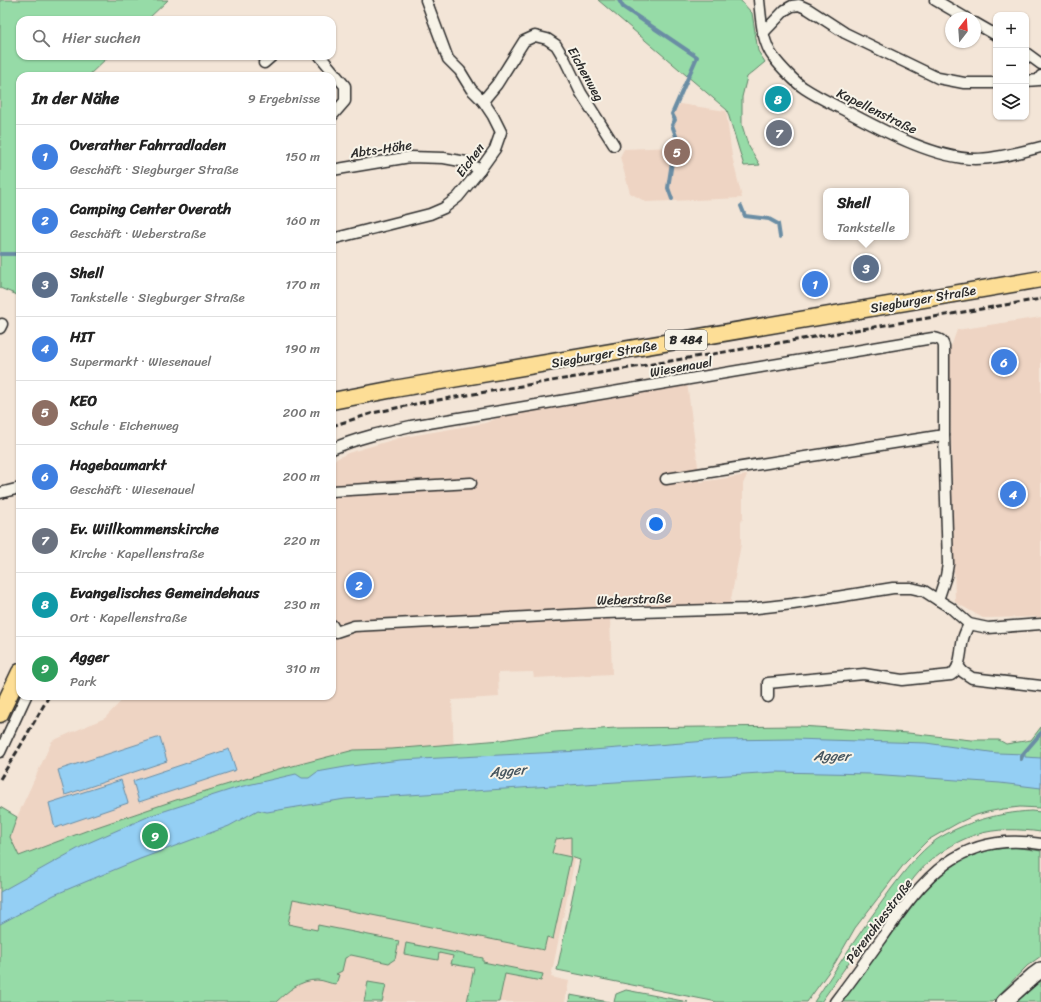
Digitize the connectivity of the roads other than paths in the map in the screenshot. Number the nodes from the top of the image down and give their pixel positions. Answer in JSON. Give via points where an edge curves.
{"nodes":[{"id":1,"x":426,"y":0,"type":"edge"},
{"id":2,"x":759,"y":0,"type":"edge"},
{"id":3,"x":935,"y":0,"type":"edge"},
{"id":4,"x":956,"y":12,"type":"edge"},
{"id":5,"x":981,"y":26,"type":"edge"},
{"id":6,"x":763,"y":33,"type":"junction"},
{"id":7,"x":993,"y":33,"type":"edge"},
{"id":8,"x":1029,"y":55,"type":"edge"},
{"id":9,"x":267,"y":60,"type":"edge"},
{"id":10,"x":323,"y":60,"type":"edge"},
{"id":11,"x":264,"y":63,"type":"dead end"},
{"id":12,"x":1041,"y":64,"type":"edge"},
{"id":13,"x":333,"y":72,"type":"edge"},
{"id":14,"x":336,"y":75,"type":"edge"},
{"id":15,"x":1041,"y":76,"type":"edge"},
{"id":16,"x":1029,"y":81,"type":"edge"},
{"id":17,"x":993,"y":83,"type":"edge"},
{"id":18,"x":483,"y":101,"type":"junction"},
{"id":19,"x":336,"y":111,"type":"edge"},
{"id":20,"x":614,"y":145,"type":"dead end"},
{"id":21,"x":1041,"y":147,"type":"edge"},
{"id":22,"x":336,"y":169,"type":"edge"},
{"id":23,"x":480,"y":170,"type":"junction"},
{"id":24,"x":336,"y":238,"type":"edge"},
{"id":25,"x":1041,"y":279,"type":"edge"},
{"id":26,"x":336,"y":400,"type":"edge"},
{"id":27,"x":944,"y":435,"type":"junction"},
{"id":28,"x":336,"y":446,"type":"edge"},
{"id":29,"x":666,"y":479,"type":"dead end"},
{"id":30,"x":471,"y":483,"type":"dead end"},
{"id":31,"x":16,"y":489,"type":"edge"},
{"id":32,"x":336,"y":491,"type":"edge"},
{"id":33,"x":0,"y":494,"type":"edge"},
{"id":34,"x":938,"y":600,"type":"junction"},
{"id":35,"x":969,"y":624,"type":"junction"},
{"id":36,"x":1041,"y":624,"type":"edge"},
{"id":37,"x":336,"y":632,"type":"edge"},
{"id":38,"x":958,"y":666,"type":"junction"},
{"id":39,"x":16,"y":680,"type":"edge"},
{"id":40,"x":1041,"y":686,"type":"edge"},
{"id":41,"x":768,"y":697,"type":"dead end"},
{"id":42,"x":24,"y":700,"type":"edge"},
{"id":43,"x":0,"y":714,"type":"edge"},
{"id":44,"x":0,"y":752,"type":"edge"},
{"id":45,"x":1041,"y":844,"type":"edge"},
{"id":46,"x":1041,"y":970,"type":"edge"},
{"id":47,"x":835,"y":1002,"type":"edge"},
{"id":48,"x":1004,"y":1002,"type":"edge"}],
"edges":[{"from":1,"to":18,"type":"street","name":"Eichen","via":[[448,59]]},
{"from":2,"to":6,"type":"street","name":"Kapellenstraße"},
{"from":3,"to":4,"type":"street"},
{"from":5,"to":7,"type":"street"},
{"from":6,"to":17,"type":"street","via":[[785,10],[799,5],[845,33],[938,78],[964,83]]},
{"from":6,"to":21,"type":"street","name":"Kapellenstraße","via":[[774,57],[803,88],[899,138],[956,157],[976,159]]},
{"from":8,"to":12,"type":"street"},
{"from":9,"to":11,"type":"street"},
{"from":10,"to":13,"type":"street"},
{"from":14,"to":19,"type":"street","via":[[345,86],[345,101]]},
{"from":15,"to":16,"type":"street","via":[[1039,80]]},
{"from":18,"to":20,"type":"street","name":"Eichenweg","via":[[524,41],[535,36],[547,39],[556,45],[580,93]]},
{"from":18,"to":23,"type":"street","name":"Eichen","via":[[501,132],[495,149]]},
{"from":22,"to":23,"type":"street","name":"Abts-Höhe","via":[[410,157],[444,158],[466,162]]},
{"from":23,"to":24,"type":"street","name":"Eichen","via":[[457,198],[444,208],[430,214]]},
{"from":25,"to":26,"type":"main road","name":"Siegburger Straße","number":"B 484"},
{"from":27,"to":28,"type":"street","name":"Wiesenauel","via":[[944,346],[942,341],[933,338],[411,426]]},
{"from":27,"to":29,"type":"street"},
{"from":27,"to":34,"type":"street","name":"Wiesenauel","via":[[948,564]]},
{"from":30,"to":32,"type":"street"},
{"from":31,"to":33,"type":"street"},
{"from":34,"to":35,"type":"street"},
{"from":34,"to":37,"type":"street","name":"Weberstraße","via":[[924,591],[893,588],[748,609],[605,613],[354,626]]},
{"from":35,"to":36,"type":"street","via":[[988,628]]},
{"from":35,"to":38,"type":"street","via":[[963,638]]},
{"from":38,"to":40,"type":"street","via":[[972,678]]},
{"from":38,"to":41,"type":"street","via":[[951,675],[902,680],[864,674],[768,682]]},
{"from":39,"to":43,"type":"main road"},
{"from":42,"to":44,"type":"street"},
{"from":45,"to":47,"type":"street","name":"Pérenchiesstraße","via":[[1001,842],[968,851],[949,861],[912,896]]},
{"from":46,"to":48,"type":"street"}]}
